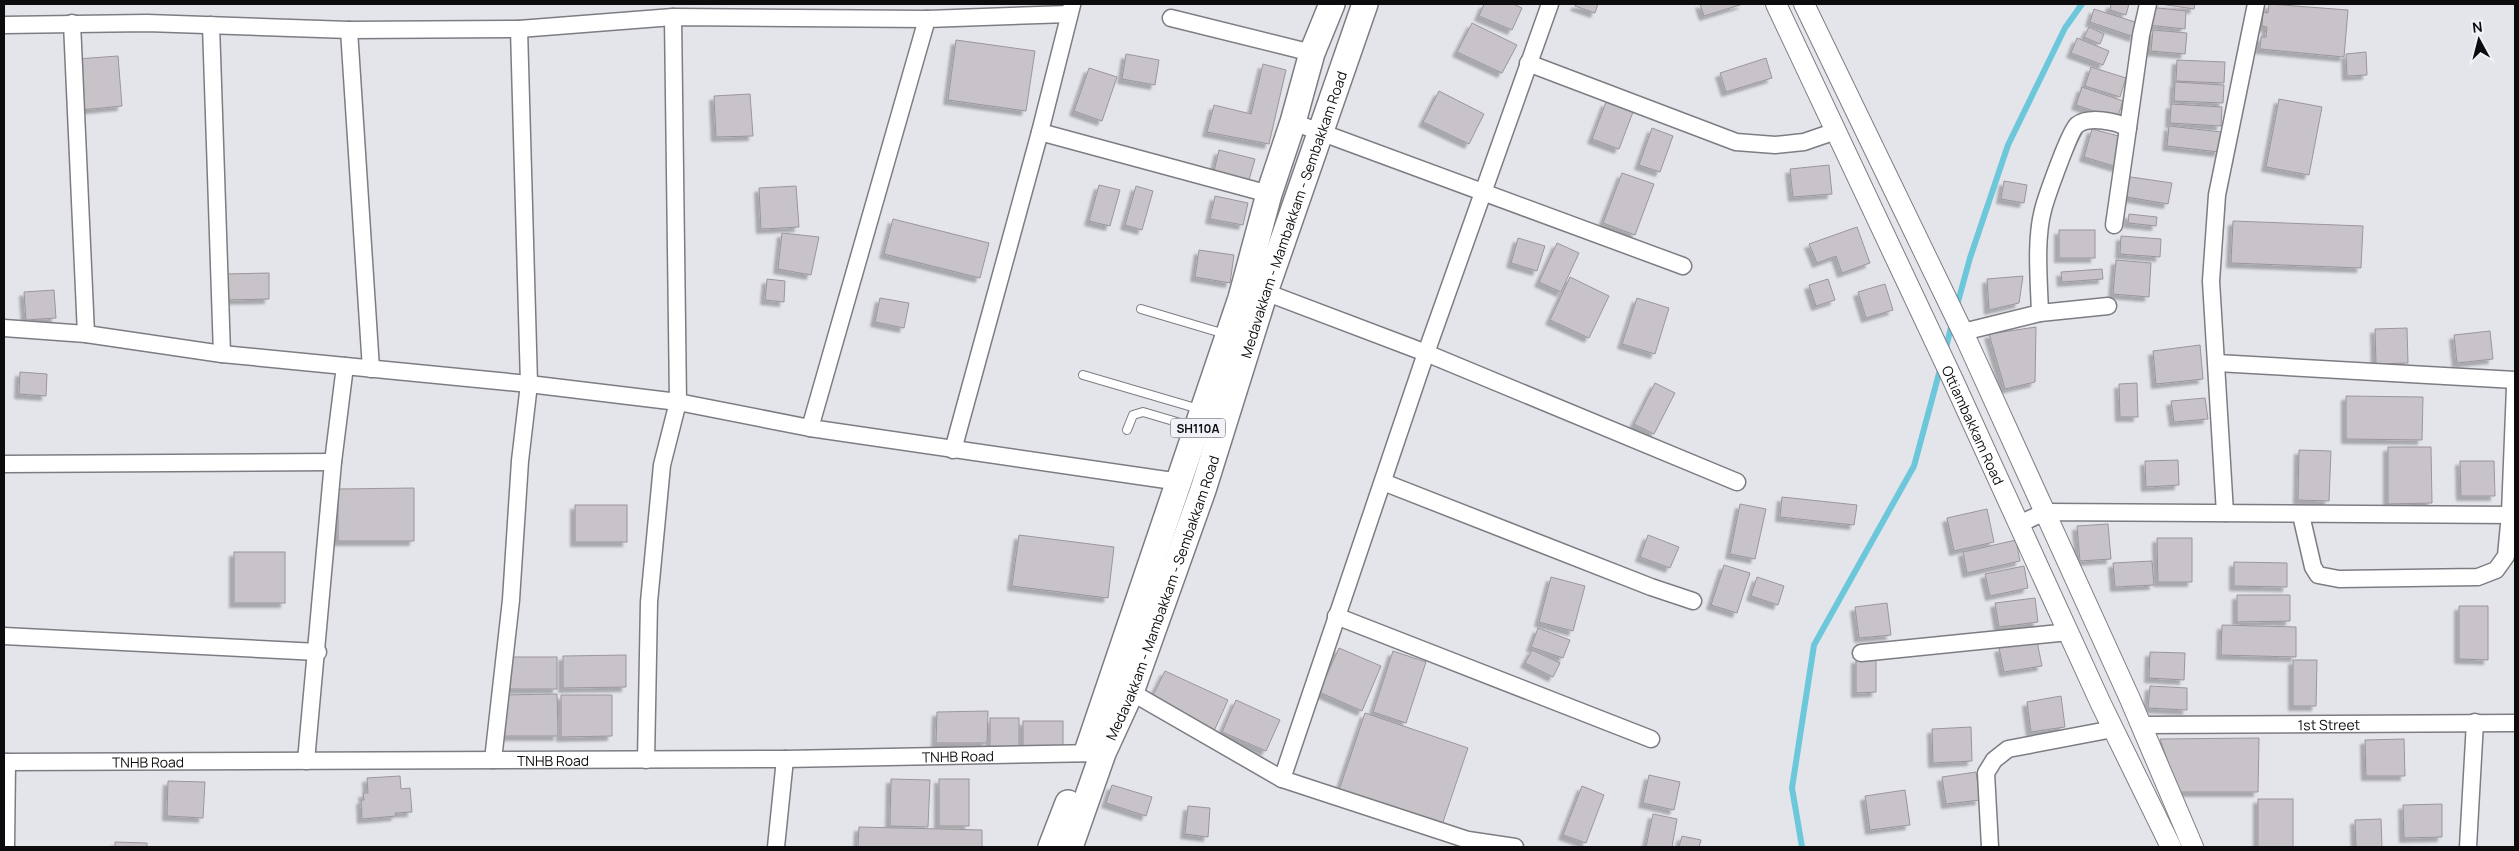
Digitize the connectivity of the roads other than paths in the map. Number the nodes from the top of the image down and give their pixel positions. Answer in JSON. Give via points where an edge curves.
{"nodes":[{"id":1,"x":1332,"y":4,"type":"edge"},
{"id":2,"x":1365,"y":4,"type":"edge"},
{"id":3,"x":1550,"y":4,"type":"edge"},
{"id":4,"x":1776,"y":4,"type":"edge"},
{"id":5,"x":1804,"y":4,"type":"edge"},
{"id":6,"x":2148,"y":4,"type":"edge"},
{"id":7,"x":2256,"y":4,"type":"edge"},
{"id":8,"x":1071,"y":9,"type":"edge"},
{"id":9,"x":673,"y":17,"type":"junction"},
{"id":10,"x":1171,"y":18,"type":"dead end"},
{"id":11,"x":927,"y":19,"type":"junction"},
{"id":12,"x":72,"y":23,"type":"junction"},
{"id":13,"x":4,"y":25,"type":"edge"},
{"id":14,"x":211,"y":26,"type":"junction"},
{"id":15,"x":520,"y":29,"type":"junction"},
{"id":16,"x":349,"y":30,"type":"junction"},
{"id":17,"x":1312,"y":53,"type":"junction"},
{"id":18,"x":1528,"y":64,"type":"junction"},
{"id":19,"x":1293,"y":122,"type":"junction"},
{"id":20,"x":2128,"y":128,"type":"junction"},
{"id":21,"x":1836,"y":131,"type":"junction"},
{"id":22,"x":1040,"y":132,"type":"junction"},
{"id":23,"x":1322,"y":134,"type":"junction"},
{"id":24,"x":1482,"y":193,"type":"junction"},
{"id":25,"x":1269,"y":194,"type":"junction"},
{"id":26,"x":2114,"y":225,"type":"dead end"},
{"id":27,"x":1683,"y":266,"type":"dead end"},
{"id":28,"x":1265,"y":292,"type":"junction"},
{"id":29,"x":2108,"y":306,"type":"dead end"},
{"id":30,"x":1141,"y":309,"type":"dead end"},
{"id":31,"x":2040,"y":313,"type":"junction"},
{"id":32,"x":4,"y":328,"type":"edge"},
{"id":33,"x":1961,"y":329,"type":"junction"},
{"id":34,"x":86,"y":334,"type":"junction"},
{"id":35,"x":1229,"y":335,"type":"junction"},
{"id":36,"x":1426,"y":353,"type":"junction"},
{"id":37,"x":222,"y":354,"type":"junction"},
{"id":38,"x":2217,"y":363,"type":"junction"},
{"id":39,"x":344,"y":366,"type":"junction"},
{"id":40,"x":371,"y":368,"type":"junction"},
{"id":41,"x":1083,"y":375,"type":"dead end"},
{"id":42,"x":2515,"y":380,"type":"edge"},
{"id":43,"x":529,"y":384,"type":"junction"},
{"id":44,"x":2515,"y":387,"type":"edge"},
{"id":45,"x":678,"y":402,"type":"junction"},
{"id":46,"x":1201,"y":419,"type":"junction"},
{"id":47,"x":810,"y":428,"type":"junction"},
{"id":48,"x":1127,"y":430,"type":"dead end"},
{"id":49,"x":954,"y":450,"type":"junction"},
{"id":50,"x":333,"y":462,"type":"junction"},
{"id":51,"x":4,"y":464,"type":"edge"},
{"id":52,"x":1180,"y":482,"type":"junction"},
{"id":53,"x":1383,"y":482,"type":"junction"},
{"id":54,"x":1736,"y":482,"type":"dead end"},
{"id":55,"x":2045,"y":512,"type":"junction"},
{"id":56,"x":2226,"y":514,"type":"junction"},
{"id":57,"x":2513,"y":514,"type":"edge"},
{"id":58,"x":2302,"y":515,"type":"junction"},
{"id":59,"x":2020,"y":524,"type":"junction"},
{"id":60,"x":1693,"y":601,"type":"dead end"},
{"id":61,"x":1336,"y":616,"type":"junction"},
{"id":62,"x":2069,"y":632,"type":"junction"},
{"id":63,"x":4,"y":636,"type":"edge"},
{"id":64,"x":318,"y":652,"type":"junction"},
{"id":65,"x":1861,"y":653,"type":"dead end"},
{"id":66,"x":1131,"y":692,"type":"junction"},
{"id":67,"x":2475,"y":722,"type":"junction"},
{"id":68,"x":2515,"y":722,"type":"edge"},
{"id":69,"x":2141,"y":725,"type":"junction"},
{"id":70,"x":2113,"y":729,"type":"junction"},
{"id":71,"x":1651,"y":739,"type":"dead end"},
{"id":72,"x":1095,"y":753,"type":"junction"},
{"id":73,"x":785,"y":759,"type":"junction"},
{"id":74,"x":493,"y":760,"type":"junction"},
{"id":75,"x":646,"y":760,"type":"junction"},
{"id":76,"x":306,"y":761,"type":"junction"},
{"id":77,"x":5,"y":762,"type":"edge"},
{"id":78,"x":1282,"y":779,"type":"junction"},
{"id":79,"x":6,"y":847,"type":"edge"},
{"id":80,"x":776,"y":847,"type":"edge"},
{"id":81,"x":1051,"y":847,"type":"edge"},
{"id":82,"x":1070,"y":847,"type":"edge"},
{"id":83,"x":1515,"y":847,"type":"edge"},
{"id":84,"x":1990,"y":847,"type":"edge"},
{"id":85,"x":2171,"y":847,"type":"edge"},
{"id":86,"x":2193,"y":847,"type":"edge"},
{"id":87,"x":2468,"y":847,"type":"edge"}],
"edges":[{"from":1,"to":17,"type":"main road","name":"Medavakkam - Mambakkam - Sembakkam Road","number":"SH110A"},
{"from":2,"to":23,"type":"main road","name":"Medavakkam - Mambakkam - Sembakkam Road","number":"SH110A"},
{"from":3,"to":18,"type":"street"},
{"from":4,"to":21,"type":"street","name":"Ottiambakkam Road"},
{"from":5,"to":33,"type":"street","name":"Ottiambakkam Road"},
{"from":6,"to":20,"type":"street"},
{"from":7,"to":38,"type":"street","via":[[2218,195],[2211,281]]},
{"from":8,"to":11,"type":"street"},
{"from":8,"to":22,"type":"street"},
{"from":9,"to":11,"type":"street"},
{"from":9,"to":15,"type":"street"},
{"from":9,"to":45,"type":"street"},
{"from":10,"to":17,"type":"street"},
{"from":11,"to":47,"type":"street"},
{"from":12,"to":13,"type":"street"},
{"from":12,"to":14,"type":"street"},
{"from":12,"to":34,"type":"street"},
{"from":14,"to":16,"type":"street"},
{"from":14,"to":37,"type":"street"},
{"from":15,"to":16,"type":"street"},
{"from":15,"to":43,"type":"street"},
{"from":16,"to":40,"type":"street"},
{"from":17,"to":19,"type":"main road","name":"Medavakkam - Mambakkam - Sembakkam Road","number":"SH110A"},
{"from":18,"to":21,"type":"street","via":[[1736,142],[1775,146],[1804,142]]},
{"from":18,"to":24,"type":"street"},
{"from":19,"to":23,"type":"street"},
{"from":19,"to":25,"type":"main road","name":"Medavakkam - Mambakkam - Sembakkam Road","number":"SH110A"},
{"from":20,"to":26,"type":"street"},
{"from":20,"to":31,"type":"street","via":[[2122,124],[2086,120],[2075,126],[2042,211]]},
{"from":21,"to":59,"type":"street","name":"Ottiambakkam Road"},
{"from":22,"to":25,"type":"street"},
{"from":22,"to":49,"type":"street"},
{"from":23,"to":24,"type":"street"},
{"from":23,"to":28,"type":"main road","name":"Medavakkam - Mambakkam - Sembakkam Road","number":"SH110A"},
{"from":24,"to":27,"type":"street"},
{"from":24,"to":36,"type":"street"},
{"from":25,"to":35,"type":"main road","name":"Medavakkam - Mambakkam - Sembakkam Road","number":"SH110A"},
{"from":28,"to":36,"type":"street"},
{"from":28,"to":66,"type":"main road","name":"Medavakkam - Mambakkam - Sembakkam Road","number":"SH110A","via":[[1203,490]]},
{"from":29,"to":31,"type":"street"},
{"from":30,"to":35,"type":"lane"},
{"from":31,"to":33,"type":"street"},
{"from":32,"to":34,"type":"street"},
{"from":33,"to":55,"type":"street","name":"Ottiambakkam Road"},
{"from":34,"to":37,"type":"street"},
{"from":35,"to":46,"type":"main road","name":"Medavakkam - Mambakkam - Sembakkam Road","number":"SH110A"},
{"from":36,"to":53,"type":"street"},
{"from":36,"to":54,"type":"street"},
{"from":37,"to":39,"type":"street"},
{"from":38,"to":42,"type":"street"},
{"from":38,"to":56,"type":"street"},
{"from":39,"to":40,"type":"street"},
{"from":39,"to":50,"type":"street"},
{"from":40,"to":43,"type":"street"},
{"from":41,"to":46,"type":"lane"},
{"from":43,"to":45,"type":"street"},
{"from":43,"to":74,"type":"street","via":[[520,461],[511,600]]},
{"from":44,"to":57,"type":"street"},
{"from":45,"to":47,"type":"street"},
{"from":45,"to":75,"type":"street","via":[[662,464],[649,602]]},
{"from":46,"to":48,"type":"lane","via":[[1143,412],[1133,415]]},
{"from":46,"to":52,"type":"main road","name":"Medavakkam - Mambakkam - Sembakkam Road","number":"SH110A"},
{"from":47,"to":49,"type":"street"},
{"from":49,"to":52,"type":"street"},
{"from":50,"to":51,"type":"street"},
{"from":50,"to":64,"type":"street"},
{"from":52,"to":72,"type":"main road","name":"Medavakkam - Mambakkam - Sembakkam Road","number":"SH110A"},
{"from":53,"to":60,"type":"street"},
{"from":53,"to":61,"type":"street"},
{"from":55,"to":56,"type":"street"},
{"from":55,"to":59,"type":"street"},
{"from":55,"to":69,"type":"street","name":"Ottiambakkam Road"},
{"from":56,"to":58,"type":"street"},
{"from":57,"to":58,"type":"street"},
{"from":57,"to":58,"type":"street","via":[[2506,556],[2496,570],[2478,577],[2339,578],[2318,575],[2313,567]]},
{"from":59,"to":62,"type":"street","name":"Ottiambakkam Road"},
{"from":61,"to":71,"type":"street"},
{"from":61,"to":78,"type":"street"},
{"from":62,"to":65,"type":"street"},
{"from":62,"to":70,"type":"street","name":"Ottiambakkam Road"},
{"from":63,"to":64,"type":"street"},
{"from":64,"to":76,"type":"street"},
{"from":66,"to":72,"type":"main road","name":"Medavakkam - Mambakkam - Sembakkam Road","number":"SH110A"},
{"from":66,"to":78,"type":"street"},
{"from":67,"to":68,"type":"street","name":"1st Street"},
{"from":67,"to":69,"type":"street","name":"1st Street"},
{"from":67,"to":87,"type":"street"},
{"from":69,"to":86,"type":"street","name":"Ottiambakkam Road"},
{"from":70,"to":84,"type":"street","via":[[2008,749],[1994,760],[1986,773]]},
{"from":70,"to":85,"type":"street","name":"Ottiambakkam Road"},
{"from":72,"to":73,"type":"street","name":"TNHB Road"},
{"from":72,"to":81,"type":"main road","name":"Medavakkam - Mambakkam - Sembakkam Road","number":"SH110A"},
{"from":72,"to":82,"type":"main road","name":"Medavakkam - Mambakkam - Sembakkam Road","number":"SH110A"},
{"from":73,"to":75,"type":"street","name":"TNHB Road"},
{"from":73,"to":80,"type":"street"},
{"from":74,"to":75,"type":"street","name":"TNHB Road"},
{"from":74,"to":76,"type":"street","name":"TNHB Road"},
{"from":76,"to":77,"type":"street","name":"TNHB Road"},
{"from":77,"to":79,"type":"street"},
{"from":78,"to":83,"type":"street","via":[[1468,840]]}]}
